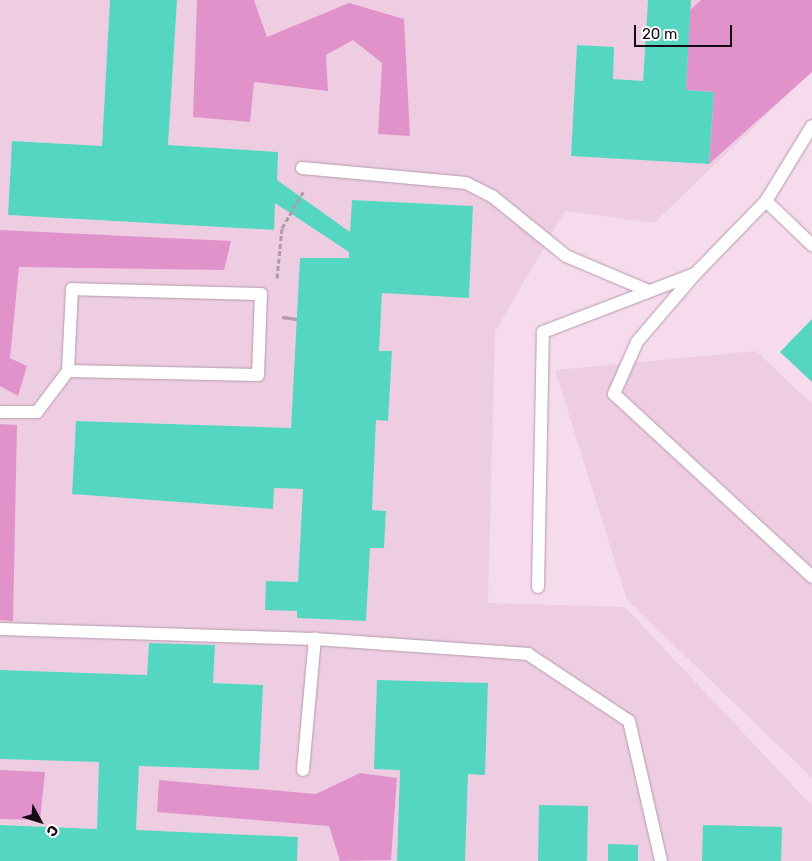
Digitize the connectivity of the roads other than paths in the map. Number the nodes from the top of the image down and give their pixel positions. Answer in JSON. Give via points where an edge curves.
{"nodes":[{"id":1,"x":812,"y":126,"type":"edge"},
{"id":2,"x":302,"y":168,"type":"dead end"},
{"id":3,"x":766,"y":201,"type":"junction"},
{"id":4,"x":812,"y":245,"type":"edge"},
{"id":5,"x":695,"y":274,"type":"junction"},
{"id":6,"x":649,"y":291,"type":"junction"},
{"id":7,"x":68,"y":371,"type":"junction"},
{"id":8,"x":0,"y":412,"type":"edge"},
{"id":9,"x":812,"y":577,"type":"edge"},
{"id":10,"x":538,"y":587,"type":"dead end"},
{"id":11,"x":0,"y":629,"type":"edge"},
{"id":12,"x":315,"y":639,"type":"junction"},
{"id":13,"x":304,"y":770,"type":"dead end"},
{"id":14,"x":661,"y":861,"type":"edge"}],
"edges":[{"from":1,"to":3,"type":"lane"},
{"from":2,"to":6,"type":"lane","via":[[466,183],[492,196],[566,256]]},
{"from":3,"to":4,"type":"lane"},
{"from":3,"to":5,"type":"lane"},
{"from":5,"to":6,"type":"lane"},
{"from":5,"to":9,"type":"lane","via":[[637,342],[614,394]]},
{"from":6,"to":10,"type":"lane","via":[[543,332]]},
{"from":7,"to":7,"type":"lane","via":[[258,375],[261,294],[72,288]]},
{"from":7,"to":8,"type":"lane","via":[[37,412]]},
{"from":11,"to":12,"type":"lane"},
{"from":12,"to":13,"type":"lane"},
{"from":12,"to":14,"type":"lane","via":[[528,654],[629,721]]}]}
